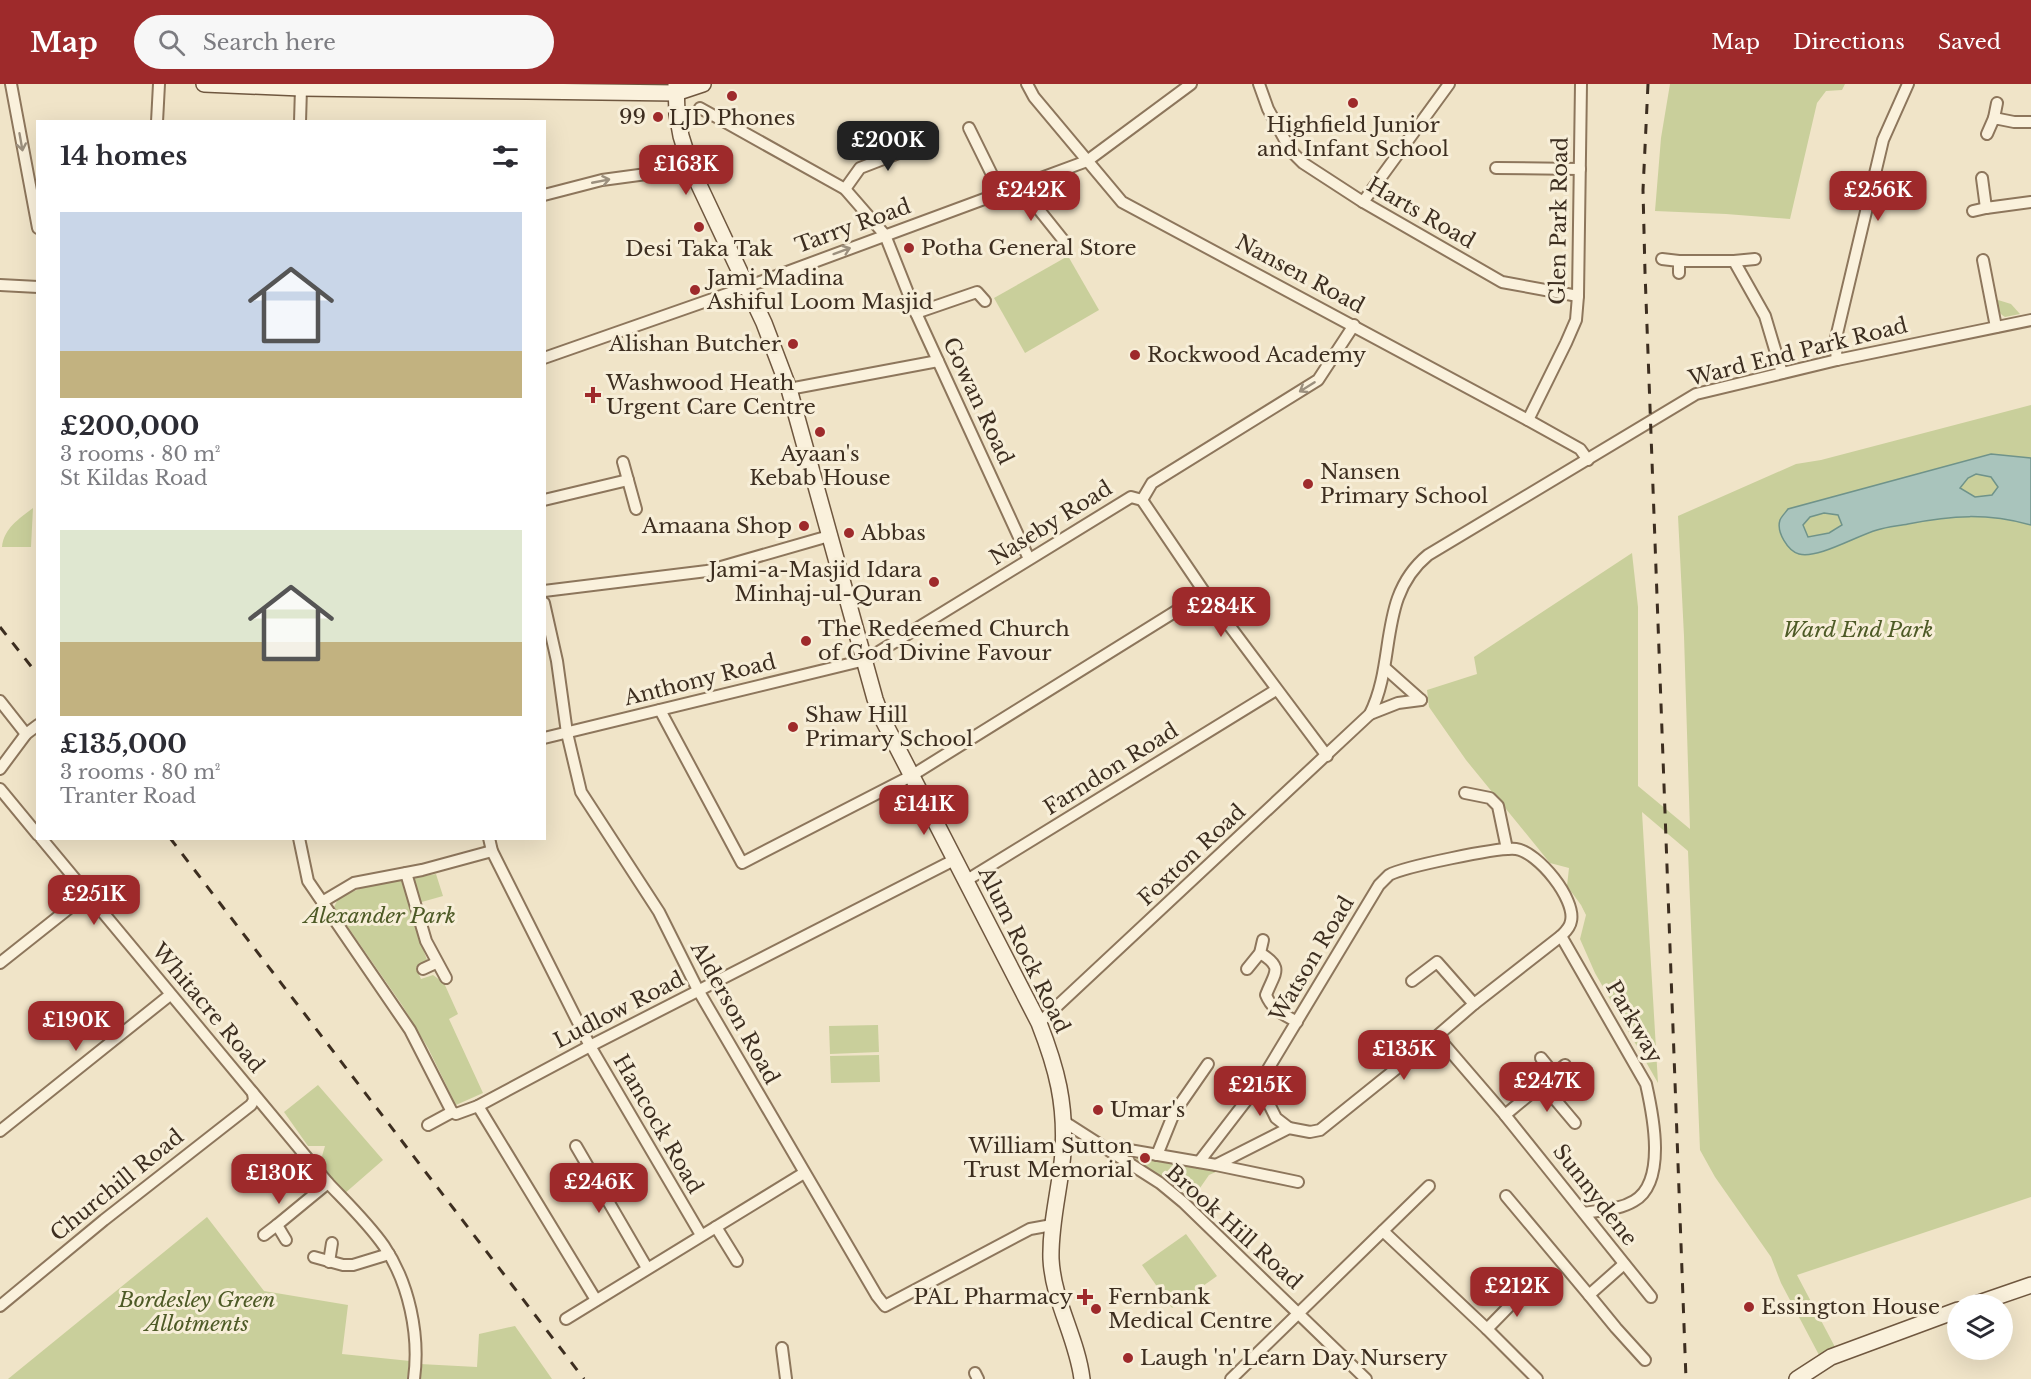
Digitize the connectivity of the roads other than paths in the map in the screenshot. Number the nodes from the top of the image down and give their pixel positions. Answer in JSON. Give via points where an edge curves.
{"nodes":[{"id":1,"x":11,"y":84,"type":"edge"},
{"id":2,"x":159,"y":84,"type":"edge"},
{"id":3,"x":204,"y":84,"type":"edge"},
{"id":4,"x":703,"y":84,"type":"edge"},
{"id":5,"x":1027,"y":84,"type":"edge"},
{"id":6,"x":1191,"y":84,"type":"edge"},
{"id":7,"x":1259,"y":84,"type":"edge"},
{"id":8,"x":1449,"y":84,"type":"edge"},
{"id":9,"x":1581,"y":84,"type":"edge"},
{"id":10,"x":1908,"y":84,"type":"edge"},
{"id":11,"x":301,"y":88,"type":"junction"},
{"id":12,"x":1177,"y":88,"type":"edge"},
{"id":13,"x":676,"y":89,"type":"edge"},
{"id":14,"x":1997,"y":103,"type":"dead end"},
{"id":15,"x":700,"y":108,"type":"dead end"},
{"id":16,"x":1994,"y":118,"type":"junction"},
{"id":17,"x":157,"y":120,"type":"edge"},
{"id":18,"x":300,"y":120,"type":"edge"},
{"id":19,"x":2031,"y":122,"type":"edge"},
{"id":20,"x":969,"y":128,"type":"dead end"},
{"id":21,"x":1988,"y":134,"type":"dead end"},
{"id":22,"x":922,"y":144,"type":"dead end"},
{"id":23,"x":1087,"y":161,"type":"junction"},
{"id":24,"x":691,"y":168,"type":"junction"},
{"id":25,"x":1497,"y":168,"type":"dead end"},
{"id":26,"x":1580,"y":169,"type":"junction"},
{"id":27,"x":1982,"y":178,"type":"dead end"},
{"id":28,"x":33,"y":180,"type":"edge"},
{"id":29,"x":1020,"y":186,"type":"junction"},
{"id":30,"x":844,"y":189,"type":"junction"},
{"id":31,"x":1001,"y":193,"type":"junction"},
{"id":32,"x":546,"y":194,"type":"edge"},
{"id":33,"x":1363,"y":202,"type":"junction"},
{"id":34,"x":2031,"y":202,"type":"edge"},
{"id":35,"x":1986,"y":208,"type":"junction"},
{"id":36,"x":36,"y":209,"type":"edge"},
{"id":37,"x":1973,"y":211,"type":"dead end"},
{"id":38,"x":885,"y":235,"type":"junction"},
{"id":39,"x":1064,"y":241,"type":"dead end"},
{"id":40,"x":1662,"y":259,"type":"dead end"},
{"id":41,"x":1755,"y":259,"type":"dead end"},
{"id":42,"x":1983,"y":260,"type":"dead end"},
{"id":43,"x":1679,"y":261,"type":"junction"},
{"id":44,"x":1734,"y":261,"type":"junction"},
{"id":45,"x":1679,"y":273,"type":"dead end"},
{"id":46,"x":0,"y":285,"type":"edge"},
{"id":47,"x":747,"y":286,"type":"junction"},
{"id":48,"x":36,"y":287,"type":"edge"},
{"id":49,"x":1578,"y":296,"type":"junction"},
{"id":50,"x":985,"y":301,"type":"dead end"},
{"id":51,"x":916,"y":314,"type":"junction"},
{"id":52,"x":2031,"y":320,"type":"edge"},
{"id":53,"x":1353,"y":324,"type":"junction"},
{"id":54,"x":1996,"y":327,"type":"junction"},
{"id":55,"x":546,"y":357,"type":"edge"},
{"id":56,"x":1837,"y":360,"type":"junction"},
{"id":57,"x":938,"y":362,"type":"junction"},
{"id":58,"x":1782,"y":373,"type":"junction"},
{"id":59,"x":789,"y":389,"type":"junction"},
{"id":60,"x":1528,"y":420,"type":"junction"},
{"id":61,"x":1588,"y":460,"type":"junction"},
{"id":62,"x":623,"y":462,"type":"dead end"},
{"id":63,"x":628,"y":480,"type":"junction"},
{"id":64,"x":546,"y":500,"type":"edge"},
{"id":65,"x":1142,"y":500,"type":"junction"},
{"id":66,"x":636,"y":509,"type":"dead end"},
{"id":67,"x":829,"y":536,"type":"junction"},
{"id":68,"x":1029,"y":559,"type":"junction"},
{"id":69,"x":546,"y":591,"type":"edge"},
{"id":70,"x":1206,"y":593,"type":"junction"},
{"id":71,"x":546,"y":613,"type":"edge"},
{"id":72,"x":865,"y":659,"type":"junction"},
{"id":73,"x":1385,"y":668,"type":"junction"},
{"id":74,"x":1276,"y":690,"type":"junction"},
{"id":75,"x":0,"y":701,"type":"edge"},
{"id":76,"x":660,"y":710,"type":"junction"},
{"id":77,"x":1370,"y":714,"type":"junction"},
{"id":78,"x":32,"y":729,"type":"edge"},
{"id":79,"x":567,"y":733,"type":"junction"},
{"id":80,"x":546,"y":738,"type":"edge"},
{"id":81,"x":1327,"y":756,"type":"junction"},
{"id":82,"x":0,"y":769,"type":"edge"},
{"id":83,"x":911,"y":776,"type":"junction"},
{"id":84,"x":0,"y":789,"type":"edge"},
{"id":85,"x":1465,"y":793,"type":"dead end"},
{"id":86,"x":36,"y":833,"type":"edge"},
{"id":87,"x":43,"y":840,"type":"edge"},
{"id":88,"x":299,"y":840,"type":"edge"},
{"id":89,"x":489,"y":840,"type":"edge"},
{"id":90,"x":1507,"y":849,"type":"junction"},
{"id":91,"x":492,"y":851,"type":"junction"},
{"id":92,"x":956,"y":859,"type":"junction"},
{"id":93,"x":405,"y":873,"type":"junction"},
{"id":94,"x":967,"y":880,"type":"junction"},
{"id":95,"x":87,"y":894,"type":"junction"},
{"id":96,"x":322,"y":902,"type":"junction"},
{"id":97,"x":1561,"y":936,"type":"junction"},
{"id":98,"x":1263,"y":940,"type":"dead end"},
{"id":99,"x":1260,"y":953,"type":"junction"},
{"id":100,"x":0,"y":963,"type":"edge"},
{"id":101,"x":436,"y":963,"type":"junction"},
{"id":102,"x":423,"y":969,"type":"dead end"},
{"id":103,"x":1247,"y":969,"type":"dead end"},
{"id":104,"x":446,"y":978,"type":"dead end"},
{"id":105,"x":1412,"y":981,"type":"dead end"},
{"id":106,"x":699,"y":990,"type":"junction"},
{"id":107,"x":170,"y":995,"type":"junction"},
{"id":108,"x":1474,"y":1004,"type":"junction"},
{"id":109,"x":1297,"y":1022,"type":"junction"},
{"id":110,"x":1040,"y":1023,"type":"junction"},
{"id":111,"x":1437,"y":1036,"type":"junction"},
{"id":112,"x":590,"y":1046,"type":"junction"},
{"id":113,"x":1541,"y":1058,"type":"dead end"},
{"id":114,"x":1208,"y":1064,"type":"dead end"},
{"id":115,"x":1565,"y":1065,"type":"dead end"},
{"id":116,"x":1554,"y":1074,"type":"junction"},
{"id":117,"x":1259,"y":1084,"type":"junction"},
{"id":118,"x":1542,"y":1084,"type":"junction"},
{"id":119,"x":254,"y":1093,"type":"junction"},
{"id":120,"x":478,"y":1106,"type":"junction"},
{"id":121,"x":452,"y":1112,"type":"junction"},
{"id":122,"x":1505,"y":1115,"type":"junction"},
{"id":123,"x":1063,"y":1121,"type":"junction"},
{"id":124,"x":1575,"y":1123,"type":"dead end"},
{"id":125,"x":428,"y":1125,"type":"dead end"},
{"id":126,"x":1289,"y":1128,"type":"junction"},
{"id":127,"x":0,"y":1131,"type":"edge"},
{"id":128,"x":576,"y":1146,"type":"dead end"},
{"id":129,"x":1111,"y":1150,"type":"junction"},
{"id":130,"x":1157,"y":1155,"type":"junction"},
{"id":131,"x":1199,"y":1162,"type":"junction"},
{"id":132,"x":1216,"y":1165,"type":"junction"},
{"id":133,"x":804,"y":1173,"type":"junction"},
{"id":134,"x":1298,"y":1182,"type":"dead end"},
{"id":135,"x":328,"y":1183,"type":"junction"},
{"id":136,"x":1429,"y":1186,"type":"dead end"},
{"id":137,"x":1506,"y":1196,"type":"dead end"},
{"id":138,"x":1585,"y":1213,"type":"junction"},
{"id":139,"x":1052,"y":1224,"type":"junction"},
{"id":140,"x":277,"y":1225,"type":"junction"},
{"id":141,"x":716,"y":1227,"type":"junction"},
{"id":142,"x":1383,"y":1231,"type":"junction"},
{"id":143,"x":264,"y":1235,"type":"dead end"},
{"id":144,"x":701,"y":1235,"type":"junction"},
{"id":145,"x":286,"y":1240,"type":"dead end"},
{"id":146,"x":332,"y":1243,"type":"dead end"},
{"id":147,"x":389,"y":1254,"type":"junction"},
{"id":148,"x":314,"y":1257,"type":"dead end"},
{"id":149,"x":737,"y":1261,"type":"dead end"},
{"id":150,"x":329,"y":1262,"type":"junction"},
{"id":151,"x":1624,"y":1264,"type":"junction"},
{"id":152,"x":647,"y":1268,"type":"junction"},
{"id":153,"x":2031,"y":1285,"type":"edge"},
{"id":154,"x":1527,"y":1288,"type":"dead end"},
{"id":155,"x":1589,"y":1294,"type":"junction"},
{"id":156,"x":2004,"y":1294,"type":"edge"},
{"id":157,"x":1651,"y":1297,"type":"dead end"},
{"id":158,"x":596,"y":1300,"type":"junction"},
{"id":159,"x":0,"y":1306,"type":"edge"},
{"id":160,"x":1299,"y":1314,"type":"junction"},
{"id":161,"x":1947,"y":1314,"type":"edge"},
{"id":162,"x":566,"y":1319,"type":"dead end"},
{"id":163,"x":1487,"y":1329,"type":"junction"},
{"id":164,"x":782,"y":1348,"type":"dead end"},
{"id":165,"x":1646,"y":1360,"type":"dead end"},
{"id":166,"x":414,"y":1379,"type":"edge"},
{"id":167,"x":786,"y":1379,"type":"edge"},
{"id":168,"x":1082,"y":1379,"type":"edge"},
{"id":169,"x":1231,"y":1379,"type":"edge"},
{"id":170,"x":1366,"y":1379,"type":"edge"},
{"id":171,"x":1537,"y":1379,"type":"edge"},
{"id":172,"x":1797,"y":1379,"type":"edge"}],
"edges":[{"from":1,"to":28,"type":"street","one_way":true},
{"from":2,"to":17,"type":"street"},
{"from":3,"to":11,"type":"street"},
{"from":4,"to":13,"type":"street"},
{"from":5,"to":23,"type":"street","name":"Nansen Road"},
{"from":6,"to":12,"type":"street","name":"Tarry Road"},
{"from":7,"to":33,"type":"street","name":"Harts Road","via":[[1293,153]]},
{"from":8,"to":33,"type":"street"},
{"from":9,"to":26,"type":"street","name":"Glen Park Road"},
{"from":10,"to":56,"type":"street","via":[[1883,140],[1835,342]]},
{"from":11,"to":13,"type":"street"},
{"from":11,"to":18,"type":"street"},
{"from":12,"to":23,"type":"street","name":"Tarry Road"},
{"from":13,"to":24,"type":"street","name":"Alum Rock Road","via":[[681,136]]},
{"from":14,"to":16,"type":"street"},
{"from":15,"to":30,"type":"street","name":"Gowan Road"},
{"from":16,"to":19,"type":"street"},
{"from":16,"to":21,"type":"street"},
{"from":20,"to":31,"type":"street"},
{"from":22,"to":30,"type":"street","via":[[860,168]]},
{"from":23,"to":29,"type":"street","name":"Tarry Road"},
{"from":23,"to":53,"type":"street","name":"Nansen Road","via":[[1122,202]]},
{"from":32,"to":24,"type":"street","one_way":true,"via":[[602,180]]},
{"from":24,"to":47,"type":"street","name":"Alum Rock Road"},
{"from":25,"to":26,"type":"street"},
{"from":26,"to":49,"type":"street","name":"Glen Park Road"},
{"from":27,"to":35,"type":"street"},
{"from":28,"to":36,"type":"street"},
{"from":29,"to":31,"type":"street","name":"Tarry Road"},
{"from":29,"to":39,"type":"street"},
{"from":30,"to":38,"type":"street","name":"Gowan Road"},
{"from":31,"to":38,"type":"street","name":"Tarry Road"},
{"from":33,"to":49,"type":"street","name":"Harts Road","via":[[1502,282]]},
{"from":34,"to":35,"type":"street"},
{"from":35,"to":37,"type":"street"},
{"from":47,"to":38,"type":"street","name":"Tarry Road","one_way":true},
{"from":38,"to":51,"type":"street","name":"Gowan Road"},
{"from":40,"to":43,"type":"street"},
{"from":41,"to":44,"type":"street"},
{"from":42,"to":54,"type":"street"},
{"from":43,"to":44,"type":"street"},
{"from":43,"to":45,"type":"street"},
{"from":44,"to":58,"type":"street","via":[[1765,316]]},
{"from":46,"to":48,"type":"street"},
{"from":47,"to":55,"type":"street","name":"Tarry Road"},
{"from":47,"to":59,"type":"street","name":"Alum Rock Road"},
{"from":49,"to":60,"type":"street","name":"Glen Park Road","via":[[1576,320]]},
{"from":50,"to":51,"type":"street","via":[[977,292]]},
{"from":51,"to":57,"type":"street","name":"Gowan Road"},
{"from":52,"to":54,"type":"street","name":"Ward End Park Road"},
{"from":53,"to":60,"type":"street","name":"Nansen Road"},
{"from":53,"to":65,"type":"street","name":"Naseby Road","one_way":true,"via":[[1318,380],[1152,483]]},
{"from":54,"to":56,"type":"street","name":"Ward End Park Road"},
{"from":56,"to":58,"type":"street","name":"Ward End Park Road"},
{"from":57,"to":59,"type":"street"},
{"from":57,"to":68,"type":"street","name":"Gowan Road"},
{"from":58,"to":61,"type":"street","name":"Ward End Park Road","via":[[1696,394]]},
{"from":59,"to":67,"type":"street","name":"Alum Rock Road"},
{"from":60,"to":61,"type":"street","name":"Nansen Road","via":[[1580,449]]},
{"from":61,"to":73,"type":"street","name":"Ward End Park Road","via":[[1419,563],[1399,592]]},
{"from":62,"to":63,"type":"street"},
{"from":63,"to":64,"type":"street"},
{"from":63,"to":66,"type":"street"},
{"from":65,"to":68,"type":"street","name":"Naseby Road","via":[[1131,497]]},
{"from":65,"to":70,"type":"street"},
{"from":67,"to":69,"type":"street","via":[[707,571]]},
{"from":67,"to":72,"type":"street","name":"Alum Rock Road"},
{"from":68,"to":72,"type":"street","name":"Naseby Road"},
{"from":70,"to":74,"type":"street"},
{"from":70,"to":83,"type":"street"},
{"from":71,"to":79,"type":"street","name":"Alderson Road"},
{"from":72,"to":76,"type":"street","name":"Anthony Road"},
{"from":72,"to":83,"type":"street","name":"Alum Rock Road","via":[[882,718]]},
{"from":73,"to":77,"type":"street","name":"Ward End Park Road"},
{"from":73,"to":77,"type":"street","via":[[1421,700],[1398,703]]},
{"from":74,"to":81,"type":"street"},
{"from":74,"to":94,"type":"street","name":"Farndon Road"},
{"from":75,"to":78,"type":"street"},
{"from":76,"to":79,"type":"street","name":"Anthony Road"},
{"from":76,"to":83,"type":"street","via":[[742,863]]},
{"from":77,"to":81,"type":"street","name":"Foxton Road"},
{"from":78,"to":82,"type":"street"},
{"from":79,"to":80,"type":"street","name":"Anthony Road"},
{"from":79,"to":106,"type":"street","name":"Alderson Road","via":[[581,792],[658,912]]},
{"from":81,"to":110,"type":"street","name":"Foxton Road"},
{"from":83,"to":92,"type":"street","name":"Alum Rock Road"},
{"from":84,"to":86,"type":"street"},
{"from":85,"to":90,"type":"street","via":[[1490,798],[1498,806]]},
{"from":87,"to":95,"type":"street","name":"Whitacre Road"},
{"from":88,"to":96,"type":"street","via":[[308,881]]},
{"from":89,"to":91,"type":"street","name":"Hancock Road"},
{"from":90,"to":97,"type":"street","via":[[1529,854],[1555,879],[1571,909],[1572,920]]},
{"from":90,"to":109,"type":"street","name":"Watson Road","via":[[1389,875],[1364,908]]},
{"from":91,"to":93,"type":"street"},
{"from":91,"to":112,"type":"street","name":"Hancock Road"},
{"from":92,"to":94,"type":"street","name":"Alum Rock Road"},
{"from":92,"to":106,"type":"street","name":"Ludlow Road"},
{"from":93,"to":96,"type":"street","via":[[354,883]]},
{"from":93,"to":101,"type":"street"},
{"from":94,"to":110,"type":"street","name":"Alum Rock Road"},
{"from":95,"to":100,"type":"street"},
{"from":95,"to":107,"type":"street","name":"Whitacre Road"},
{"from":96,"to":121,"type":"street","via":[[410,1030]]},
{"from":97,"to":108,"type":"street"},
{"from":97,"to":138,"type":"street","name":"Parkway","via":[[1646,1084],[1653,1124],[1655,1148],[1648,1186],[1636,1200],[1618,1208]]},
{"from":98,"to":99,"type":"street"},
{"from":99,"to":103,"type":"street"},
{"from":99,"to":109,"type":"street","via":[[1276,966],[1266,995],[1269,1003]]},
{"from":101,"to":102,"type":"street"},
{"from":101,"to":104,"type":"street"},
{"from":105,"to":108,"type":"street","via":[[1437,962]]},
{"from":106,"to":112,"type":"street","name":"Ludlow Road"},
{"from":106,"to":133,"type":"street","name":"Alderson Road"},
{"from":107,"to":119,"type":"street","name":"Whitacre Road"},
{"from":107,"to":127,"type":"street"},
{"from":108,"to":111,"type":"street"},
{"from":109,"to":117,"type":"street","name":"Watson Road"},
{"from":110,"to":123,"type":"street","name":"Alum Rock Road","via":[[1062,1092]]},
{"from":111,"to":122,"type":"street","name":"Sunnydene"},
{"from":111,"to":126,"type":"street","via":[[1320,1130]]},
{"from":112,"to":120,"type":"street","name":"Ludlow Road"},
{"from":112,"to":144,"type":"street","name":"Hancock Road"},
{"from":113,"to":116,"type":"street"},
{"from":114,"to":130,"type":"street","via":[[1174,1113]]},
{"from":115,"to":116,"type":"street"},
{"from":116,"to":118,"type":"street"},
{"from":117,"to":126,"type":"street","via":[[1276,1118]]},
{"from":117,"to":131,"type":"street","name":"Watson Road"},
{"from":118,"to":122,"type":"street"},
{"from":118,"to":124,"type":"street"},
{"from":119,"to":135,"type":"street","name":"Whitacre Road"},
{"from":119,"to":159,"type":"street","name":"Churchill Road","via":[[251,1105]]},
{"from":120,"to":121,"type":"street","name":"Ludlow Road"},
{"from":120,"to":158,"type":"street"},
{"from":121,"to":125,"type":"street","name":"Ludlow Road"},
{"from":122,"to":138,"type":"street","name":"Sunnydene"},
{"from":123,"to":129,"type":"street","name":"Brook Hill Road"},
{"from":123,"to":139,"type":"street","name":"Alum Rock Road","via":[[1063,1153]]},
{"from":126,"to":132,"type":"street"},
{"from":128,"to":152,"type":"street"},
{"from":129,"to":130,"type":"street"},
{"from":129,"to":160,"type":"street","name":"Brook Hill Road","via":[[1183,1202]]},
{"from":130,"to":131,"type":"street"},
{"from":131,"to":132,"type":"street"},
{"from":132,"to":134,"type":"street"},
{"from":133,"to":139,"type":"street","name":"Alderson Road","via":[[885,1306],[1030,1229]]},
{"from":133,"to":141,"type":"street"},
{"from":135,"to":140,"type":"street"},
{"from":135,"to":147,"type":"street","name":"Whitacre Road","via":[[375,1233]]},
{"from":136,"to":142,"type":"street"},
{"from":137,"to":155,"type":"street"},
{"from":138,"to":151,"type":"street","name":"Sunnydene"},
{"from":139,"to":168,"type":"street","name":"Alum Rock Road","via":[[1051,1260],[1057,1296]]},
{"from":140,"to":143,"type":"street"},
{"from":140,"to":145,"type":"street"},
{"from":141,"to":144,"type":"street"},
{"from":141,"to":149,"type":"street"},
{"from":142,"to":160,"type":"street"},
{"from":142,"to":163,"type":"street"},
{"from":144,"to":152,"type":"street"},
{"from":146,"to":150,"type":"street"},
{"from":147,"to":150,"type":"street","via":[[353,1265]]},
{"from":147,"to":166,"type":"street","name":"Whitacre Road","via":[[403,1284],[412,1319]]},
{"from":148,"to":150,"type":"street"},
{"from":151,"to":155,"type":"street"},
{"from":151,"to":157,"type":"street","name":"Sunnydene"},
{"from":152,"to":158,"type":"street"},
{"from":153,"to":156,"type":"street"},
{"from":154,"to":163,"type":"street"},
{"from":155,"to":165,"type":"street"},
{"from":158,"to":162,"type":"street"},
{"from":160,"to":169,"type":"street"},
{"from":160,"to":170,"type":"street","name":"Brook Hill Road"},
{"from":161,"to":172,"type":"street","via":[[1832,1357]]},
{"from":163,"to":171,"type":"street"},
{"from":164,"to":167,"type":"street"}]}
